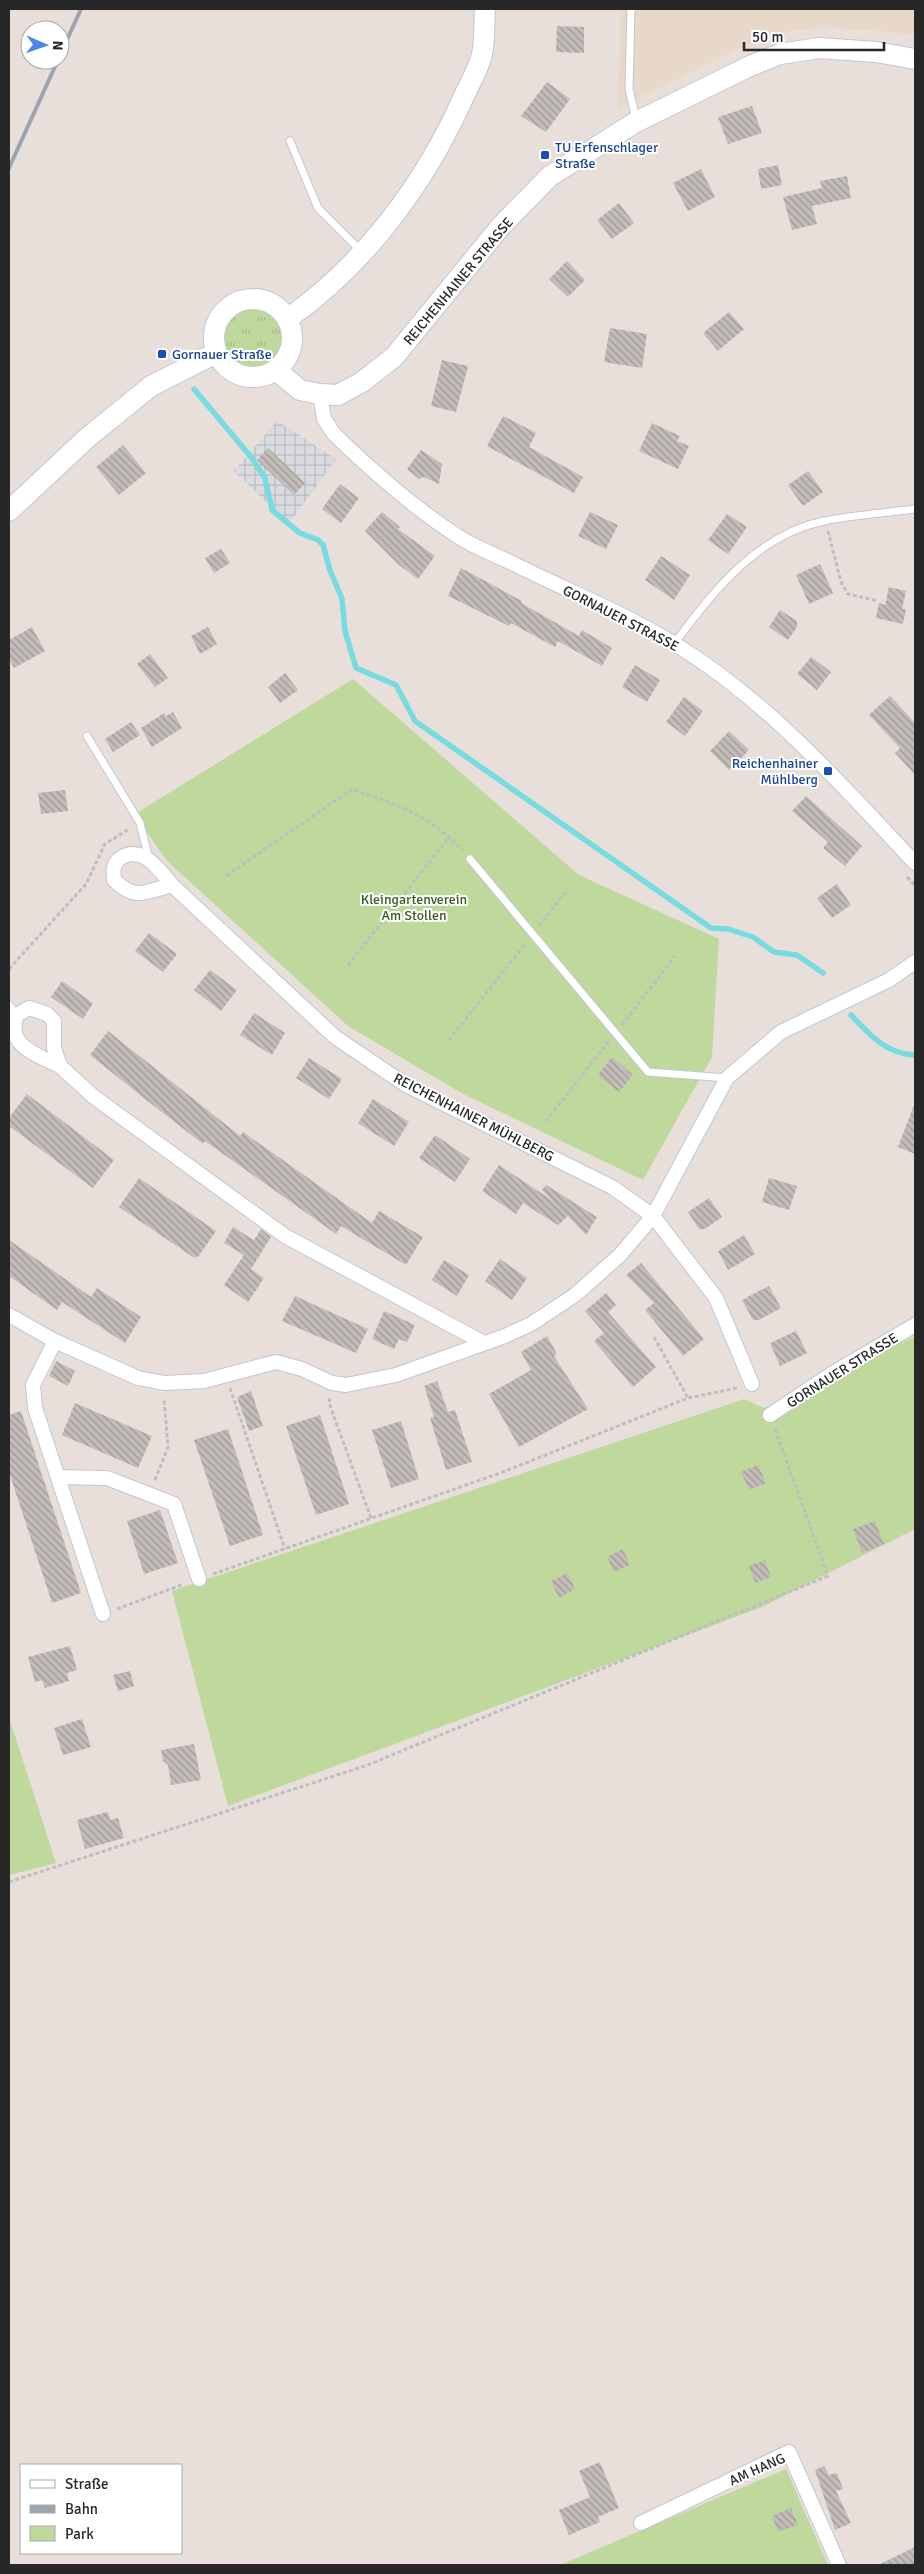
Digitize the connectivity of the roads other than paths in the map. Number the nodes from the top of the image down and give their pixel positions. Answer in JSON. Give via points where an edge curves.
{"nodes":[{"id":1,"x":485,"y":9,"type":"edge"},
{"id":2,"x":631,"y":9,"type":"edge"},
{"id":3,"x":915,"y":59,"type":"edge"},
{"id":4,"x":636,"y":122,"type":"junction"},
{"id":5,"x":290,"y":142,"type":"dead end"},
{"id":6,"x":362,"y":252,"type":"junction"},
{"id":7,"x":287,"y":319,"type":"junction"},
{"id":8,"x":216,"y":353,"type":"junction"},
{"id":9,"x":276,"y":370,"type":"junction"},
{"id":10,"x":320,"y":394,"type":"junction"},
{"id":11,"x":915,"y":510,"type":"edge"},
{"id":12,"x":9,"y":511,"type":"edge"},
{"id":13,"x":674,"y":644,"type":"junction"},
{"id":14,"x":87,"y":736,"type":"dead end"},
{"id":15,"x":149,"y":859,"type":"junction"},
{"id":16,"x":470,"y":859,"type":"road end"},
{"id":17,"x":915,"y":863,"type":"edge"},
{"id":18,"x":172,"y":885,"type":"junction"},
{"id":19,"x":915,"y":962,"type":"edge"},
{"id":20,"x":13,"y":1010,"type":"edge"},
{"id":21,"x":60,"y":1066,"type":"junction"},
{"id":22,"x":727,"y":1078,"type":"junction"},
{"id":23,"x":653,"y":1216,"type":"junction"},
{"id":24,"x":9,"y":1315,"type":"edge"},
{"id":25,"x":915,"y":1325,"type":"edge"},
{"id":26,"x":55,"y":1340,"type":"junction"},
{"id":27,"x":484,"y":1342,"type":"junction"},
{"id":28,"x":752,"y":1384,"type":"road end"},
{"id":29,"x":770,"y":1414,"type":"road end"},
{"id":30,"x":59,"y":1477,"type":"junction"},
{"id":31,"x":198,"y":1579,"type":"road end"},
{"id":32,"x":102,"y":1614,"type":"road end"},
{"id":33,"x":642,"y":2523,"type":"dead end"},
{"id":34,"x":839,"y":2565,"type":"edge"}],
"edges":[{"from":1,"to":6,"type":"main road","via":[[482,54],[452,123],[411,192]]},
{"from":2,"to":4,"type":"lane","via":[[629,88]]},
{"from":3,"to":4,"type":"main road","name":"REICHENHAINER STRASSE","via":[[876,52],[819,48],[780,54]]},
{"from":4,"to":10,"type":"main road","name":"REICHENHAINER STRASSE","via":[[550,176],[496,232],[394,357],[362,382],[338,395]]},
{"from":5,"to":6,"type":"lane","via":[[318,208]]},
{"from":6,"to":7,"type":"main road","via":[[318,297]]},
{"from":7,"to":8,"type":"main road","via":[[272,304],[261,300],[235,303],[220,317],[214,329]]},
{"from":7,"to":9,"type":"main road","via":[[292,345],[287,358]]},
{"from":8,"to":9,"type":"main road","via":[[226,367],[240,376],[258,378]]},
{"from":8,"to":12,"type":"main road","via":[[151,386],[87,438]]},
{"from":9,"to":10,"type":"main road","name":"REICHENHAINER STRASSE","via":[[300,390]]},
{"from":10,"to":13,"type":"street","name":"GORNAUER STRASSE","via":[[324,419],[334,434],[460,538]]},
{"from":11,"to":13,"type":"lane","via":[[825,521],[777,538],[734,571]]},
{"from":13,"to":17,"type":"street","name":"GORNAUER STRASSE","via":[[706,665],[782,728],[851,793]]},
{"from":14,"to":15,"type":"lane","via":[[140,823]]},
{"from":15,"to":18,"type":"street","name":"REICHENHAINER MÜHLBERG"},
{"from":15,"to":18,"type":"street","via":[[139,854],[127,854],[117,860],[113,869],[114,880],[124,891],[136,895]]},
{"from":16,"to":22,"type":"lane","via":[[648,1072]]},
{"from":18,"to":23,"type":"street","name":"REICHENHAINER MÜHLBERG","via":[[336,1038],[406,1086],[612,1187]]},
{"from":19,"to":22,"type":"street","via":[[890,980],[781,1032]]},
{"from":20,"to":21,"type":"street","via":[[14,1032],[20,1045]]},
{"from":20,"to":21,"type":"street","via":[[38,1009],[54,1021],[54,1048]]},
{"from":21,"to":27,"type":"street","via":[[94,1097],[285,1236]]},
{"from":22,"to":23,"type":"street"},
{"from":23,"to":27,"type":"street","via":[[620,1255],[575,1296],[531,1324]]},
{"from":23,"to":28,"type":"street","name":"REICHENHAINER MÜHLBERG","via":[[716,1298]]},
{"from":24,"to":26,"type":"street"},
{"from":25,"to":29,"type":"street","name":"GORNAUER STRASSE","via":[[832,1373]]},
{"from":26,"to":27,"type":"street","via":[[138,1378],[164,1383],[204,1381],[276,1362],[346,1385],[396,1375]]},
{"from":26,"to":30,"type":"street","via":[[33,1385],[35,1408]]},
{"from":30,"to":31,"type":"street","via":[[107,1478],[174,1504]]},
{"from":30,"to":32,"type":"street"},
{"from":33,"to":34,"type":"street","name":"AM HANG","via":[[789,2452]]}]}
